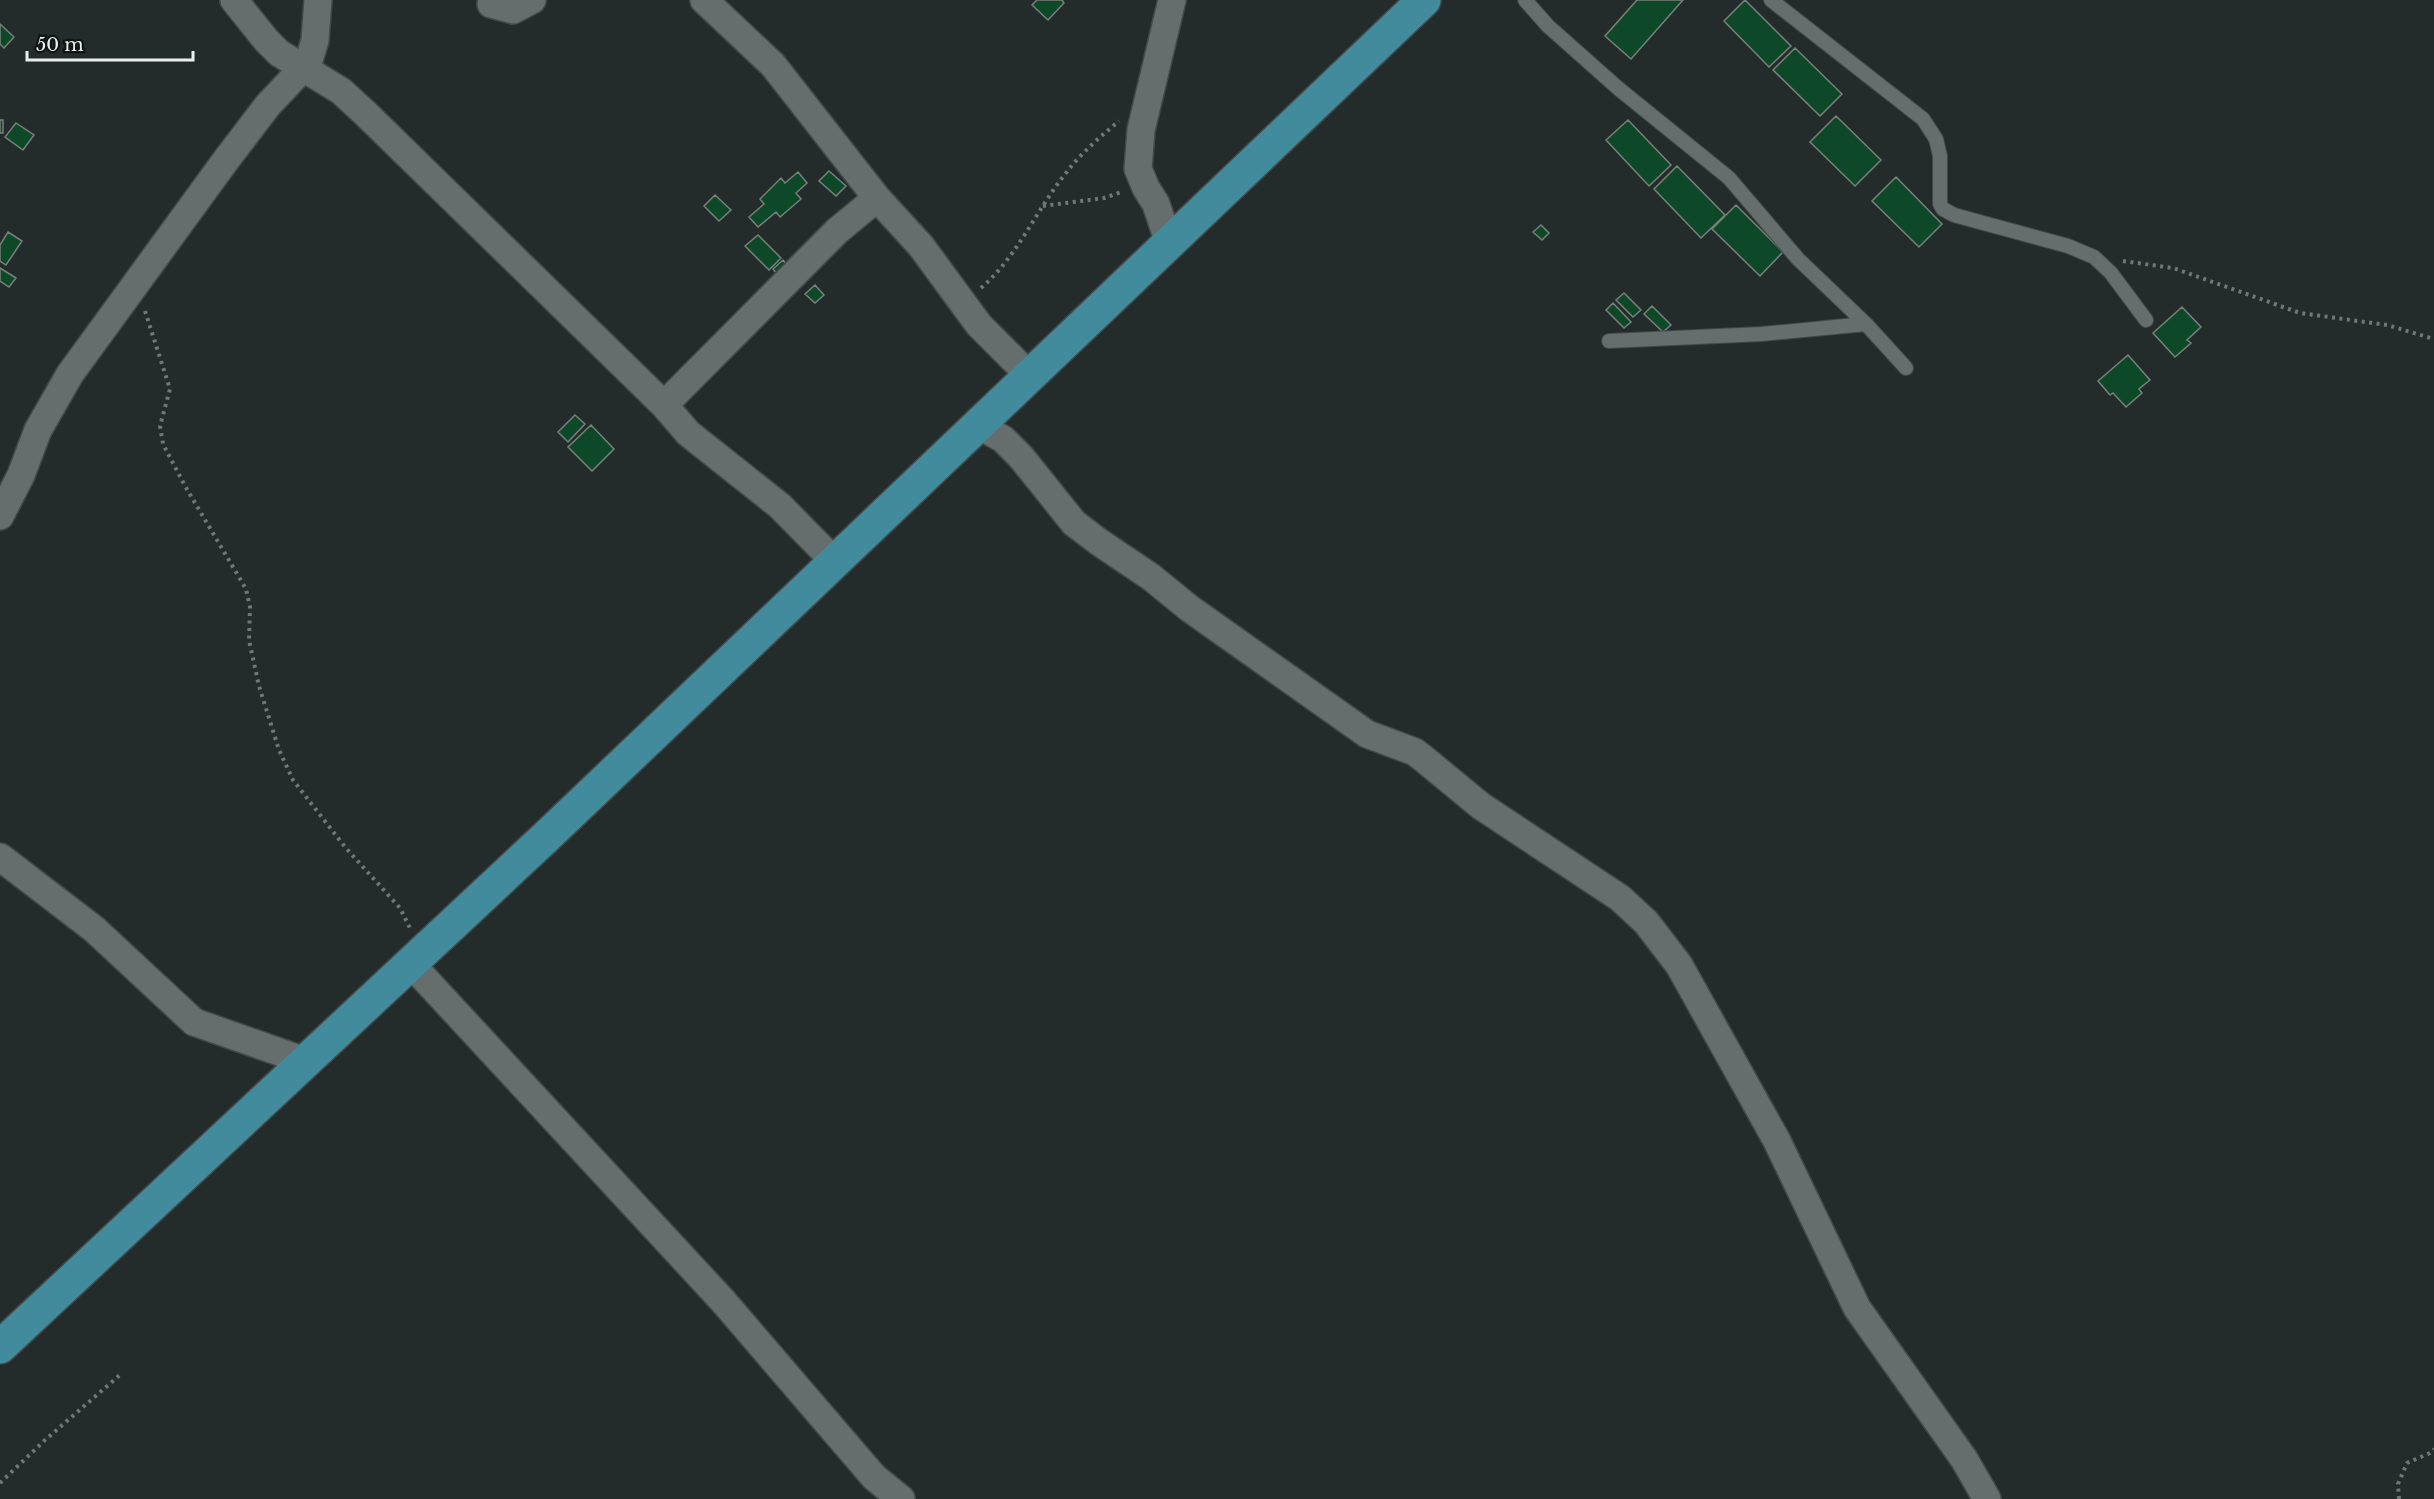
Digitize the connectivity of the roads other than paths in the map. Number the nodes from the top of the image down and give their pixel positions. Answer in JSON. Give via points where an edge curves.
{"nodes":[{"id":1,"x":234,"y":0,"type":"edge"},
{"id":2,"x":318,"y":0,"type":"edge"},
{"id":3,"x":532,"y":0,"type":"edge"},
{"id":4,"x":704,"y":0,"type":"edge"},
{"id":5,"x":1172,"y":0,"type":"edge"},
{"id":6,"x":1424,"y":0,"type":"edge"},
{"id":7,"x":1525,"y":0,"type":"edge"},
{"id":8,"x":1771,"y":0,"type":"edge"},
{"id":9,"x":491,"y":4,"type":"dead end"},
{"id":10,"x":304,"y":67,"type":"junction"},
{"id":11,"x":877,"y":198,"type":"junction"},
{"id":12,"x":1169,"y":243,"type":"junction"},
{"id":13,"x":2146,"y":320,"type":"dead end"},
{"id":14,"x":1866,"y":324,"type":"junction"},
{"id":15,"x":1609,"y":341,"type":"dead end"},
{"id":16,"x":1906,"y":368,"type":"dead end"},
{"id":17,"x":1030,"y":376,"type":"junction"},
{"id":18,"x":664,"y":405,"type":"junction"},
{"id":19,"x":978,"y":425,"type":"junction"},
{"id":20,"x":0,"y":516,"type":"edge"},
{"id":21,"x":835,"y":562,"type":"junction"},
{"id":22,"x":0,"y":858,"type":"edge"},
{"id":23,"x":417,"y":959,"type":"junction"},
{"id":24,"x":305,"y":1060,"type":"junction"},
{"id":25,"x":0,"y":1347,"type":"edge"},
{"id":26,"x":901,"y":1499,"type":"edge"},
{"id":27,"x":1987,"y":1499,"type":"edge"}],
"edges":[{"from":1,"to":10,"type":"street","via":[[279,53]]},
{"from":2,"to":10,"type":"street","via":[[315,40]]},
{"from":3,"to":9,"type":"street","via":[[513,10]]},
{"from":4,"to":11,"type":"street","via":[[774,65]]},
{"from":5,"to":12,"type":"street","via":[[1141,130],[1138,169],[1156,204]]},
{"from":6,"to":12,"type":"main road"},
{"from":7,"to":14,"type":"lane","via":[[1548,26],[1619,89],[1729,178],[1798,258]]},
{"from":8,"to":13,"type":"lane","via":[[1923,119],[1936,139],[1940,156],[1943,209],[2090,255],[2111,273]]},
{"from":10,"to":18,"type":"street","via":[[341,91],[365,113]]},
{"from":10,"to":20,"type":"street","via":[[268,105],[64,383],[38,430]]},
{"from":11,"to":17,"type":"street","via":[[921,246],[979,325]]},
{"from":11,"to":18,"type":"street","via":[[837,231]]},
{"from":12,"to":17,"type":"main road"},
{"from":14,"to":15,"type":"lane","via":[[1762,334]]},
{"from":14,"to":16,"type":"lane"},
{"from":17,"to":19,"type":"main road"},
{"from":18,"to":21,"type":"street","via":[[688,433],[780,506]]},
{"from":19,"to":21,"type":"main road"},
{"from":19,"to":27,"type":"street","via":[[1021,457],[1074,523],[1099,542],[1367,734],[1415,752],[1481,806],[1620,898],[1646,922],[1679,965],[1777,1141],[1857,1308],[1964,1459]]},
{"from":21,"to":23,"type":"main road"},
{"from":22,"to":24,"type":"street","via":[[94,929],[194,1022]]},
{"from":23,"to":24,"type":"main road"},
{"from":23,"to":26,"type":"street","via":[[723,1301],[874,1477]]},
{"from":24,"to":25,"type":"main road"}]}
